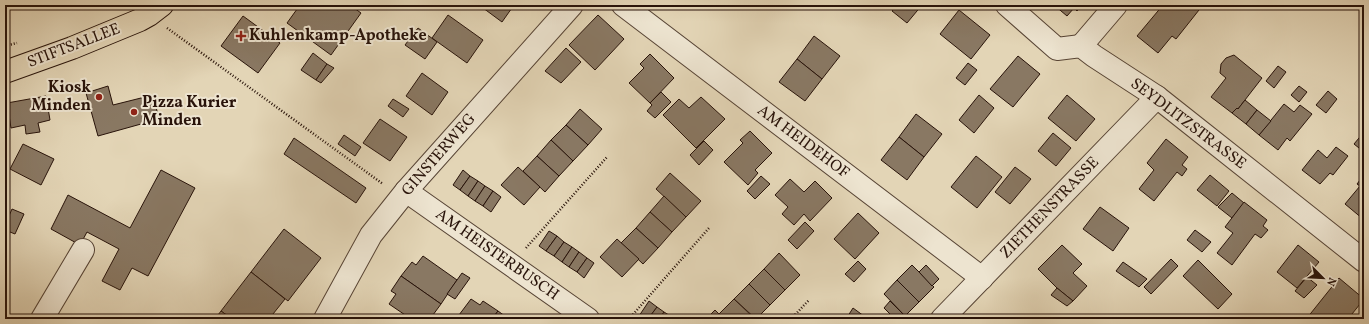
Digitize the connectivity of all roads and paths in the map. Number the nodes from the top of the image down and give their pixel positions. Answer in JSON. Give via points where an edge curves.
{"nodes":[{"id":1,"x":572,"y":5,"type":"edge"},
{"id":2,"x":623,"y":5,"type":"edge"},
{"id":3,"x":1007,"y":5,"type":"edge"},
{"id":4,"x":1116,"y":5,"type":"edge"},
{"id":5,"x":156,"y":10,"type":"edge"},
{"id":6,"x":1081,"y":46,"type":"junction"},
{"id":7,"x":5,"y":72,"type":"edge"},
{"id":8,"x":1157,"y":97,"type":"junction"},
{"id":9,"x":608,"y":157,"type":"dead end"},
{"id":10,"x":406,"y":191,"type":"junction"},
{"id":11,"x":709,"y":228,"type":"dead end"},
{"id":12,"x":83,"y":250,"type":"dead end"},
{"id":13,"x":1364,"y":261,"type":"edge"},
{"id":14,"x":511,"y":264,"type":"junction"},
{"id":15,"x":982,"y":278,"type":"junction"},
{"id":16,"x":809,"y":300,"type":"dead end"},
{"id":17,"x":42,"y":319,"type":"edge"},
{"id":18,"x":325,"y":319,"type":"edge"},
{"id":19,"x":588,"y":319,"type":"edge"},
{"id":20,"x":629,"y":319,"type":"edge"},
{"id":21,"x":791,"y":319,"type":"edge"},
{"id":22,"x":942,"y":319,"type":"edge"}],
"edges":[{"from":1,"to":10,"type":"street","name":"GINSTERWEG"},
{"from":2,"to":15,"type":"street","name":"AM HEIDEHOF"},
{"from":3,"to":6,"type":"street","via":[[1057,49]]},
{"from":4,"to":6,"type":"street"},
{"from":5,"to":7,"type":"main road","name":"STIFTSALLEE","via":[[72,48]]},
{"from":5,"to":10,"type":"path","via":[[389,188]]},
{"from":6,"to":8,"type":"street","name":"SEYDLITZSTRASSE"},
{"from":8,"to":13,"type":"street","name":"SEYDLITZSTRASSE"},
{"from":8,"to":15,"type":"street","name":"ZIETHENSTRASSE"},
{"from":9,"to":14,"type":"path"},
{"from":10,"to":14,"type":"street","name":"AM HEISTERBUSCH"},
{"from":10,"to":18,"type":"street","name":"GINSTERWEG","via":[[371,234]]},
{"from":11,"to":20,"type":"path"},
{"from":12,"to":17,"type":"street"},
{"from":14,"to":19,"type":"street","name":"AM HEISTERBUSCH"},
{"from":15,"to":22,"type":"street","name":"ZIETHENSTRASSE"},
{"from":16,"to":21,"type":"path"}]}
